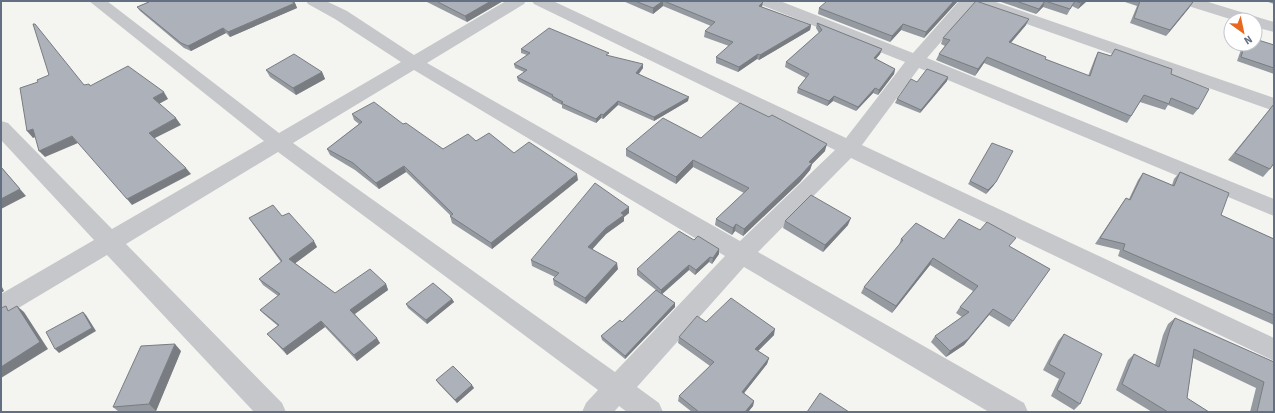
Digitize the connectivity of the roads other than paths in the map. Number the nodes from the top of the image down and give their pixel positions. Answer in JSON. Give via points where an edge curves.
{"nodes":[{"id":1,"x":97,"y":1,"type":"edge"},
{"id":2,"x":314,"y":1,"type":"edge"},
{"id":3,"x":518,"y":1,"type":"edge"},
{"id":4,"x":540,"y":1,"type":"edge"},
{"id":5,"x":765,"y":1,"type":"edge"},
{"id":6,"x":968,"y":1,"type":"edge"},
{"id":7,"x":977,"y":1,"type":"edge"},
{"id":8,"x":1188,"y":1,"type":"edge"},
{"id":9,"x":1224,"y":12,"type":"edge"},
{"id":10,"x":1263,"y":24,"type":"edge"},
{"id":11,"x":1274,"y":27,"type":"edge"},
{"id":12,"x":916,"y":60,"type":"junction"},
{"id":13,"x":414,"y":63,"type":"junction"},
{"id":14,"x":1274,"y":105,"type":"edge"},
{"id":15,"x":1,"y":128,"type":"edge"},
{"id":16,"x":279,"y":143,"type":"junction"},
{"id":17,"x":850,"y":148,"type":"junction"},
{"id":18,"x":1274,"y":208,"type":"edge"},
{"id":19,"x":110,"y":242,"type":"junction"},
{"id":20,"x":742,"y":253,"type":"junction"},
{"id":21,"x":1,"y":306,"type":"edge"},
{"id":22,"x":1274,"y":350,"type":"edge"},
{"id":23,"x":618,"y":389,"type":"junction"},
{"id":24,"x":272,"y":412,"type":"edge"},
{"id":25,"x":596,"y":412,"type":"edge"},
{"id":26,"x":649,"y":412,"type":"edge"},
{"id":27,"x":1014,"y":412,"type":"edge"}],
"edges":[{"from":1,"to":16,"type":"street"},
{"from":2,"to":13,"type":"street","via":[[341,15]]},
{"from":3,"to":13,"type":"street"},
{"from":4,"to":17,"type":"street"},
{"from":5,"to":12,"type":"street"},
{"from":6,"to":12,"type":"street"},
{"from":7,"to":14,"type":"street"},
{"from":8,"to":9,"type":"street"},
{"from":10,"to":11,"type":"street"},
{"from":12,"to":17,"type":"street"},
{"from":12,"to":18,"type":"street"},
{"from":13,"to":16,"type":"street"},
{"from":13,"to":20,"type":"street"},
{"from":15,"to":19,"type":"street"},
{"from":16,"to":19,"type":"street"},
{"from":16,"to":23,"type":"street"},
{"from":17,"to":20,"type":"street"},
{"from":17,"to":22,"type":"street"},
{"from":19,"to":21,"type":"street"},
{"from":19,"to":24,"type":"street"},
{"from":20,"to":23,"type":"street"},
{"from":20,"to":27,"type":"street"},
{"from":23,"to":25,"type":"street"},
{"from":23,"to":26,"type":"street"}]}
